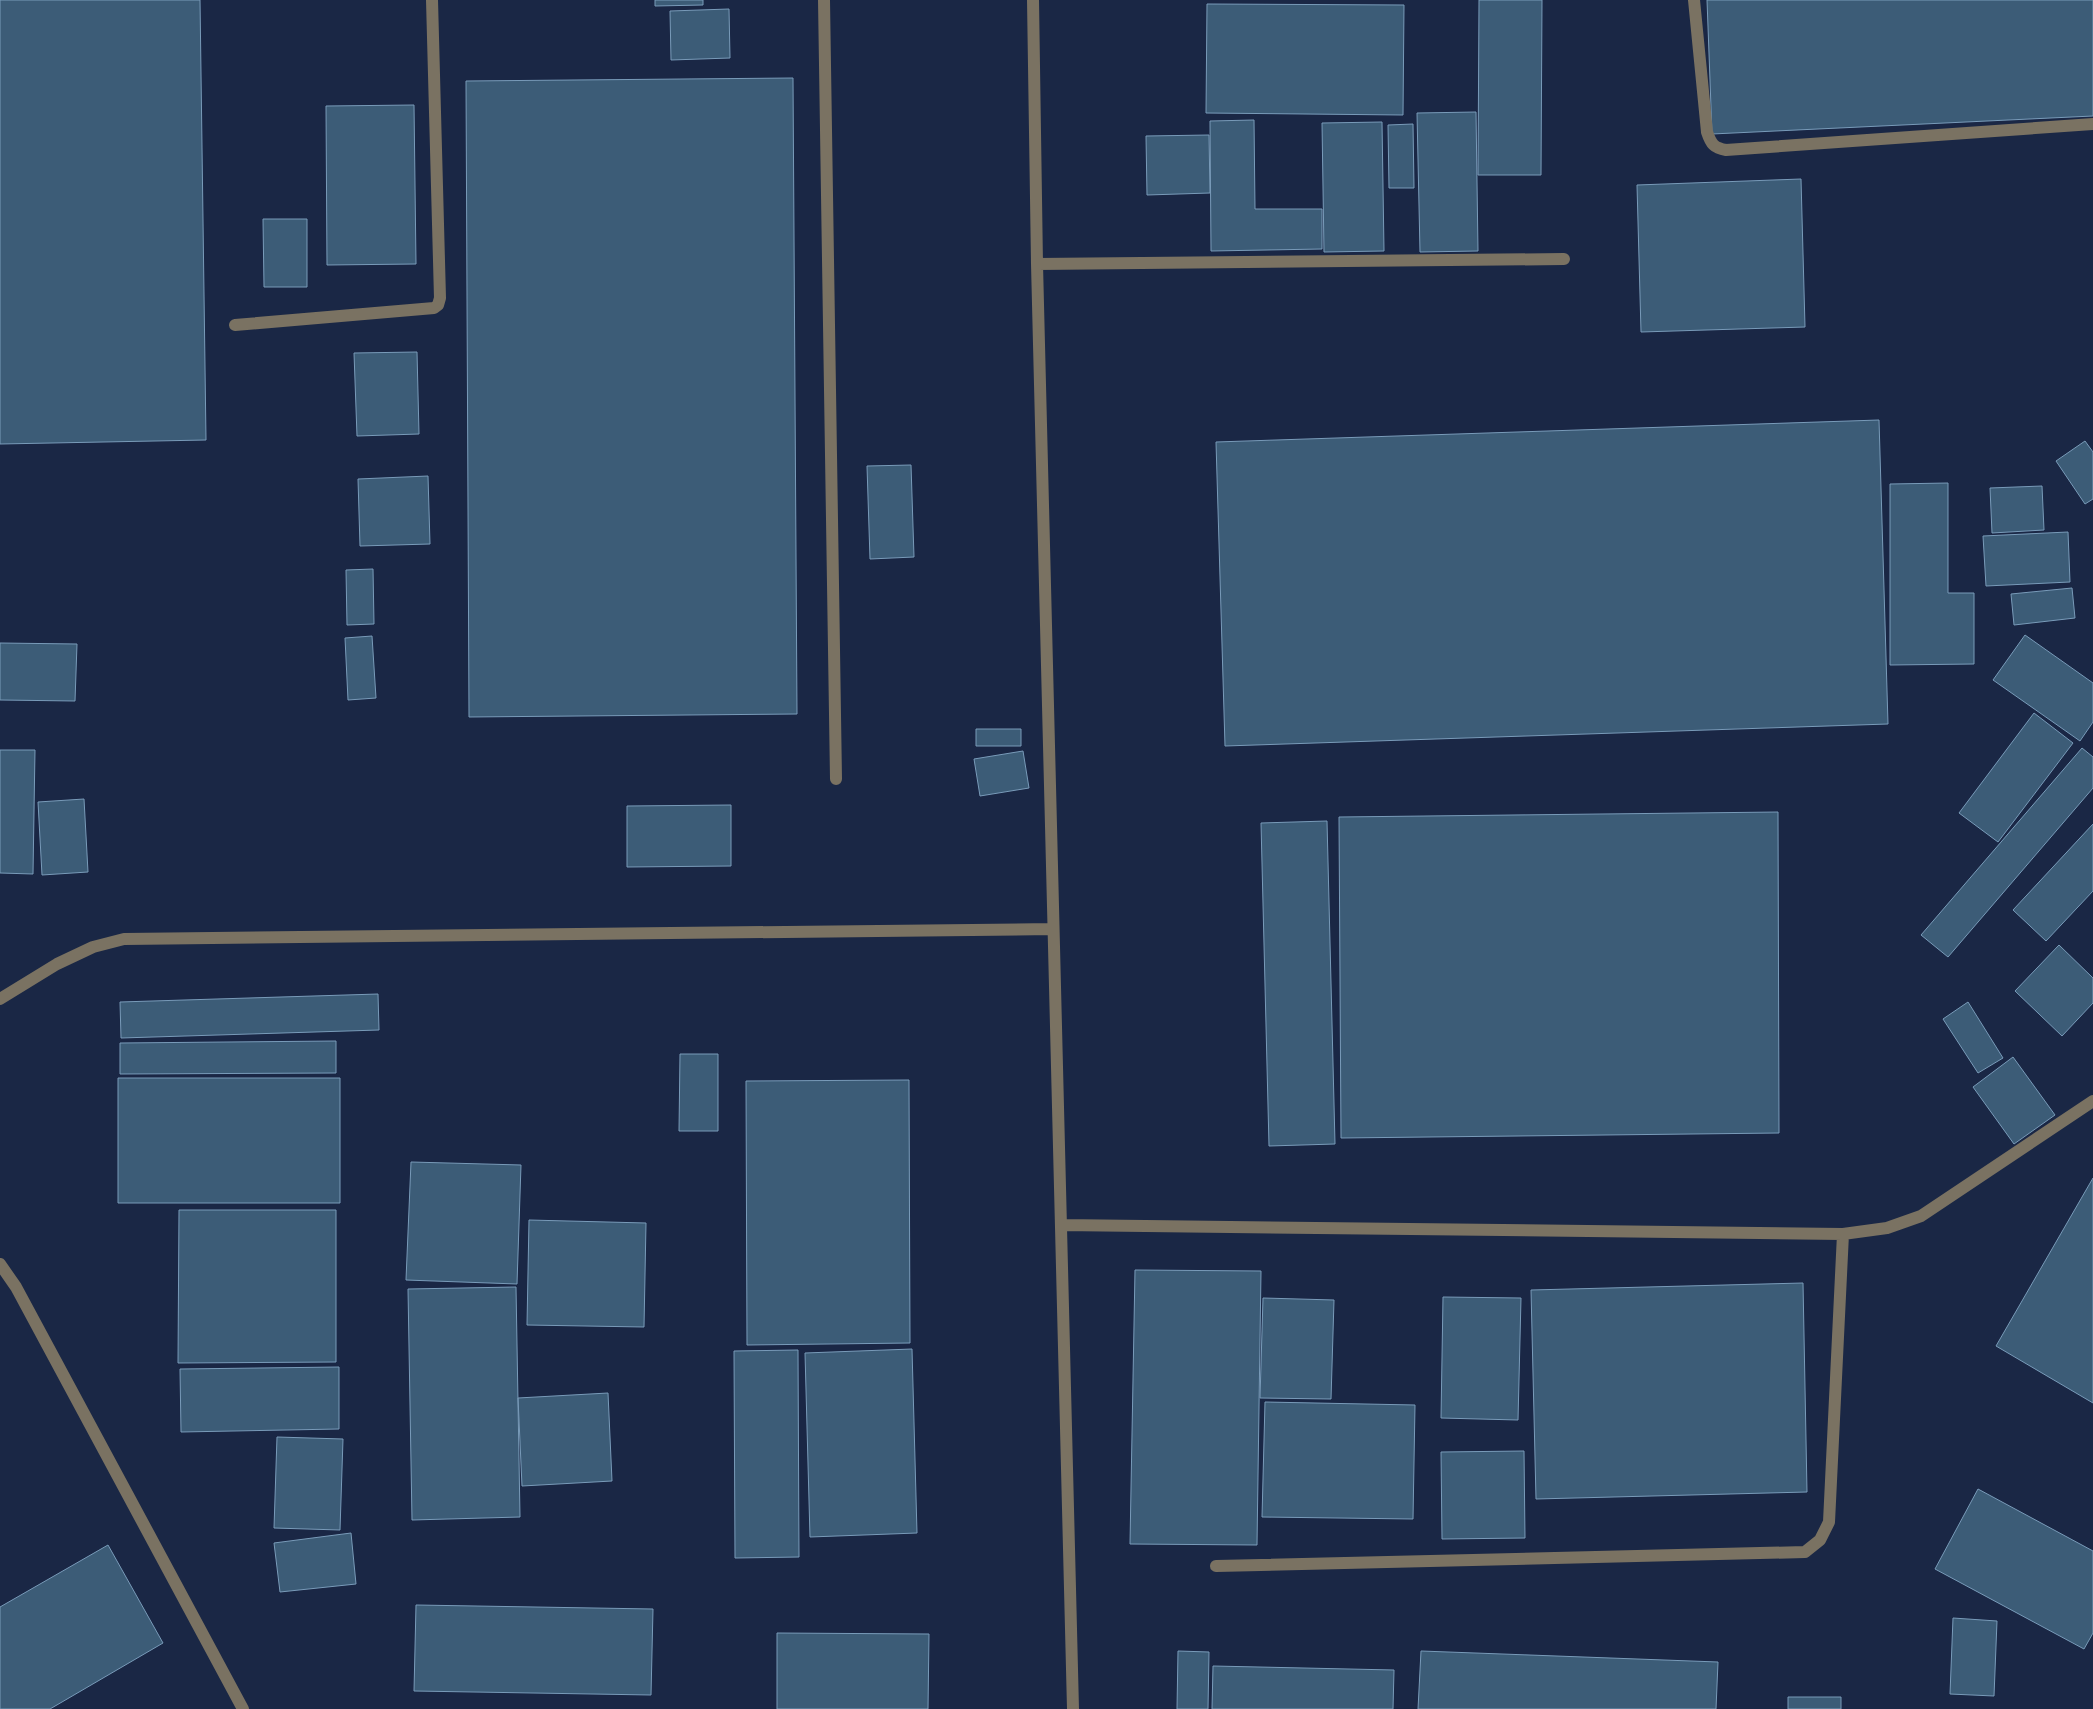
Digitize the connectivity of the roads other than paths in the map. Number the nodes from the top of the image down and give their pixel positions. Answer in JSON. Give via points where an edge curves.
{"nodes":[{"id":1,"x":432,"y":0,"type":"edge"},
{"id":2,"x":824,"y":0,"type":"edge"},
{"id":3,"x":1033,"y":0,"type":"edge"},
{"id":4,"x":1694,"y":0,"type":"edge"},
{"id":5,"x":2093,"y":124,"type":"edge"},
{"id":6,"x":1564,"y":259,"type":"dead end"},
{"id":7,"x":1037,"y":264,"type":"junction"},
{"id":8,"x":235,"y":325,"type":"dead end"},
{"id":9,"x":836,"y":779,"type":"dead end"},
{"id":10,"x":1053,"y":930,"type":"junction"},
{"id":11,"x":0,"y":999,"type":"edge"},
{"id":12,"x":2093,"y":1101,"type":"edge"},
{"id":13,"x":1060,"y":1225,"type":"junction"},
{"id":14,"x":1843,"y":1234,"type":"junction"},
{"id":15,"x":0,"y":1264,"type":"edge"},
{"id":16,"x":1216,"y":1566,"type":"dead end"},
{"id":17,"x":243,"y":1709,"type":"edge"},
{"id":18,"x":1073,"y":1709,"type":"edge"}],
"edges":[{"from":1,"to":8,"type":"street","via":[[438,305],[434,308]]},
{"from":2,"to":9,"type":"street"},
{"from":3,"to":7,"type":"street"},
{"from":4,"to":5,"type":"street","via":[[1707,132],[1711,144],[1718,148],[1726,150]]},
{"from":6,"to":7,"type":"street"},
{"from":7,"to":10,"type":"street"},
{"from":10,"to":11,"type":"street","via":[[124,939],[93,947],[57,964]]},
{"from":10,"to":13,"type":"street"},
{"from":12,"to":14,"type":"street","via":[[1921,1216],[1887,1228]]},
{"from":13,"to":14,"type":"street"},
{"from":13,"to":18,"type":"street"},
{"from":14,"to":16,"type":"street","via":[[1828,1522],[1820,1540],[1805,1552]]},
{"from":15,"to":17,"type":"street","via":[[16,1287]]}]}
